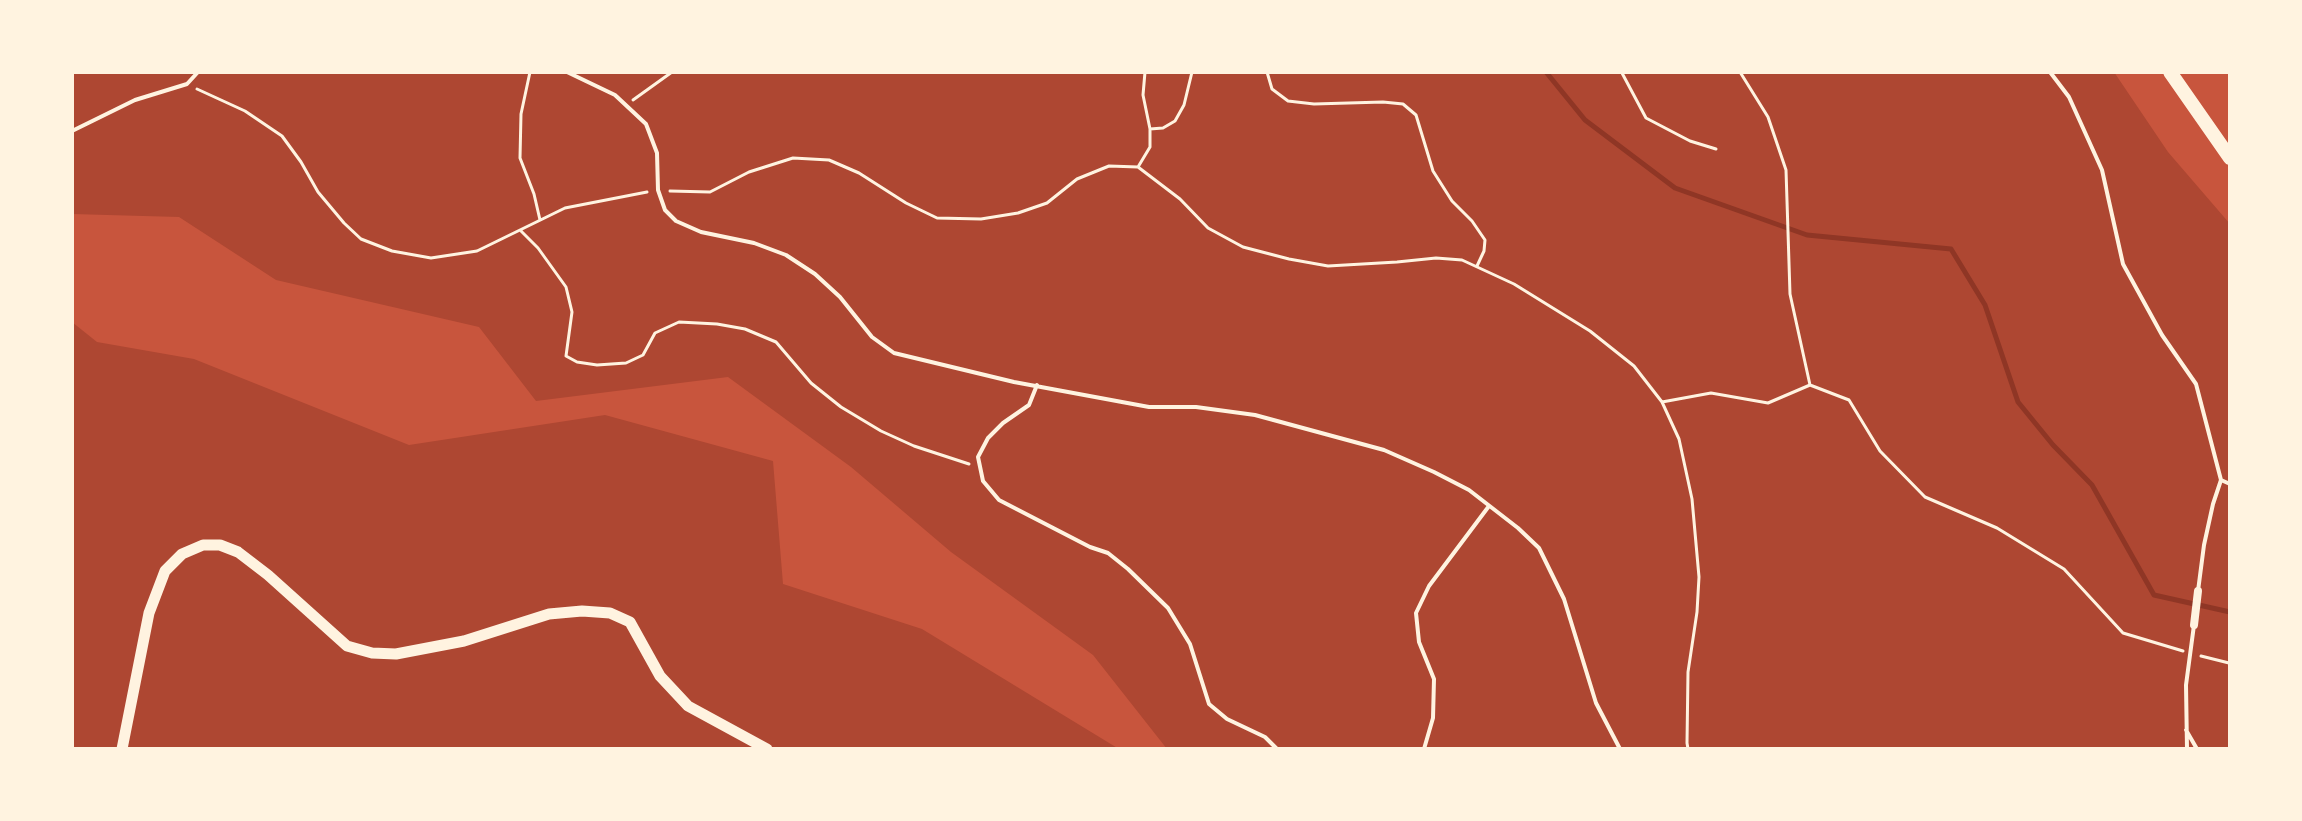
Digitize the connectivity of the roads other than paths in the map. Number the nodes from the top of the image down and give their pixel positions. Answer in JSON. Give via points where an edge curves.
{"nodes":[{"id":1,"x":198,"y":72,"type":"edge"},
{"id":2,"x":567,"y":72,"type":"edge"},
{"id":3,"x":2050,"y":72,"type":"edge"},
{"id":4,"x":2170,"y":72,"type":"edge"},
{"id":5,"x":72,"y":131,"type":"edge"},
{"id":6,"x":2230,"y":158,"type":"edge"},
{"id":7,"x":1037,"y":385,"type":"junction"},
{"id":8,"x":2221,"y":480,"type":"junction"},
{"id":9,"x":2230,"y":484,"type":"edge"},
{"id":10,"x":1489,"y":506,"type":"junction"},
{"id":11,"x":2198,"y":591,"type":"joint"},
{"id":12,"x":2194,"y":625,"type":"joint"},
{"id":13,"x":2185,"y":728,"type":"junction"},
{"id":14,"x":122,"y":749,"type":"edge"},
{"id":15,"x":767,"y":749,"type":"edge"},
{"id":16,"x":1277,"y":749,"type":"edge"},
{"id":17,"x":1424,"y":749,"type":"edge"},
{"id":18,"x":1620,"y":749,"type":"edge"},
{"id":19,"x":2187,"y":749,"type":"edge"},
{"id":20,"x":2197,"y":749,"type":"edge"}],
"edges":[{"from":1,"to":5,"type":"lane","via":[[187,84],[135,100]]},
{"from":2,"to":7,"type":"lane","via":[[615,95],[646,124],[657,153],[658,190],[676,221],[786,255],[815,274],[872,337],[894,353]]},
{"from":3,"to":8,"type":"lane","via":[[2069,97],[2102,170],[2123,264],[2196,384]]},
{"from":4,"to":6,"type":"main road"},
{"from":7,"to":10,"type":"lane","via":[[1149,407],[1255,415],[1316,430],[1384,450],[1469,490]]},
{"from":7,"to":16,"type":"lane","via":[[1029,405],[988,438],[978,457],[983,481],[999,500],[1108,553],[1151,591],[1190,644],[1209,704]]},
{"from":8,"to":9,"type":"lane"},
{"from":8,"to":11,"type":"lane"},
{"from":10,"to":17,"type":"lane","via":[[1429,586],[1416,613],[1419,642],[1434,679],[1433,718]]},
{"from":10,"to":18,"type":"lane","via":[[1539,548],[1564,599],[1596,703]]},
{"from":11,"to":12,"type":"street"},
{"from":12,"to":13,"type":"lane"},
{"from":13,"to":19,"type":"lane"},
{"from":13,"to":20,"type":"lane"},
{"from":14,"to":15,"type":"street","via":[[149,613],[165,571],[182,554],[203,545],[238,552],[347,646],[372,653],[396,654],[464,641],[549,614],[610,613],[630,622],[660,676],[688,706]]}]}
